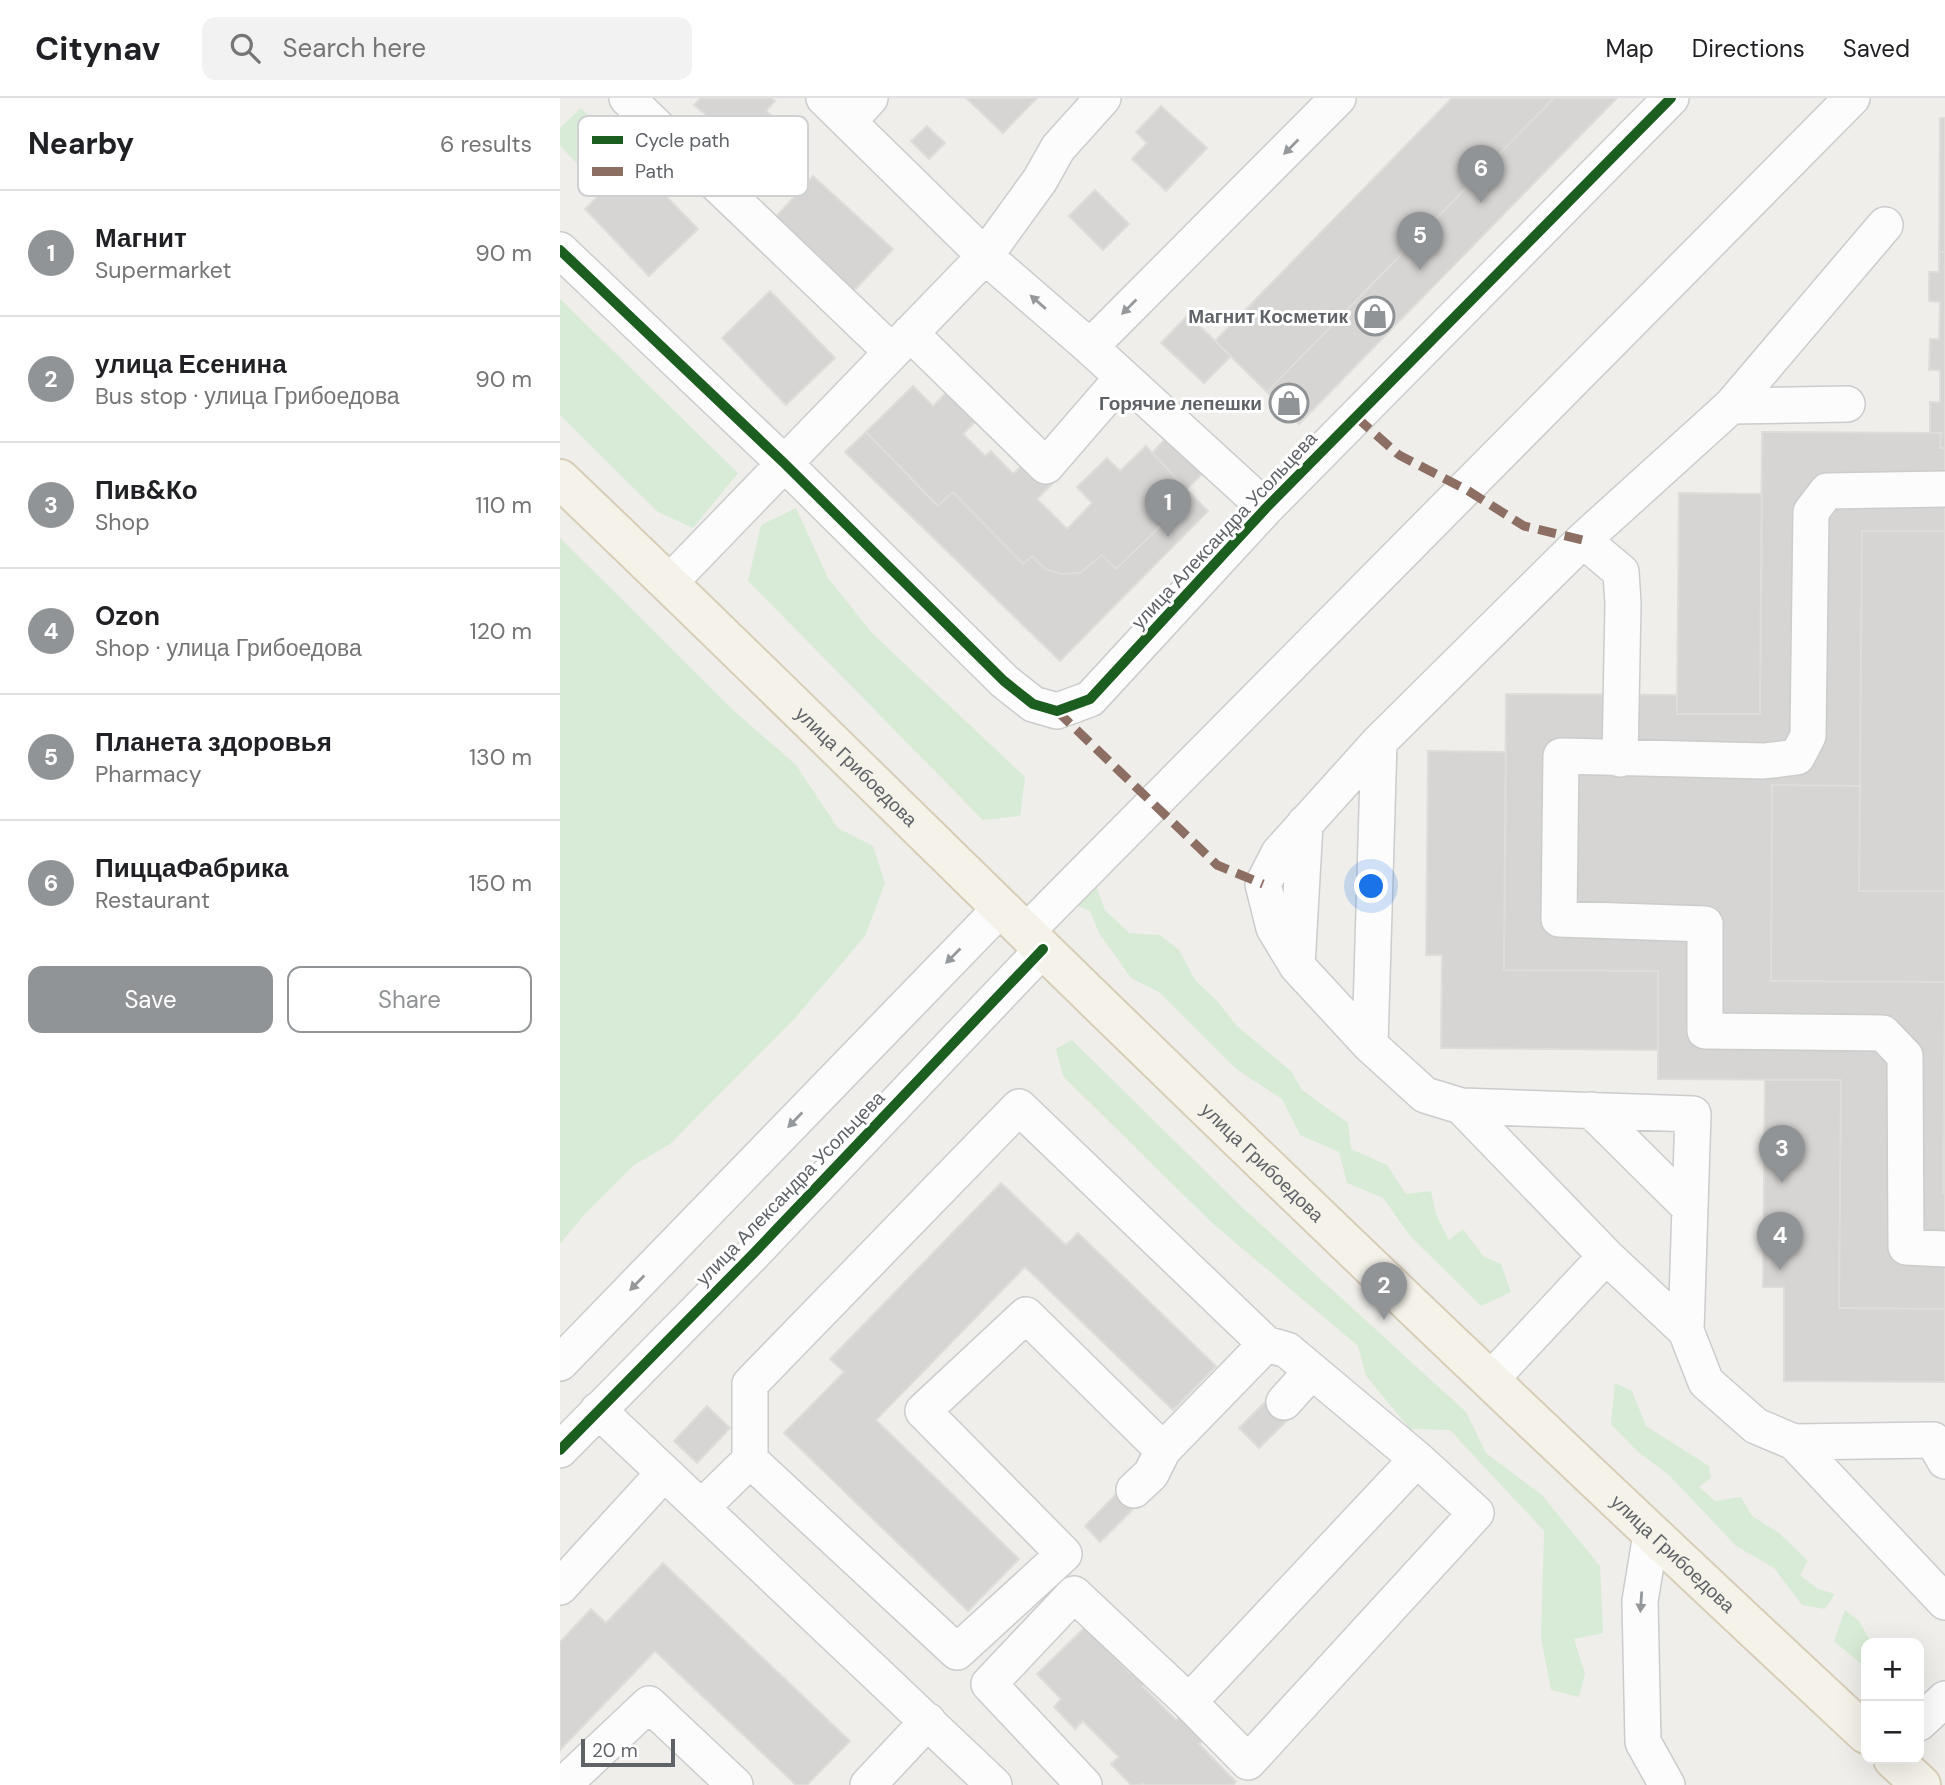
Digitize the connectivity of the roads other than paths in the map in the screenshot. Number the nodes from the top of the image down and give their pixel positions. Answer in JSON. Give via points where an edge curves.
{"nodes":[{"id":1,"x":627,"y":98,"type":"edge"},
{"id":2,"x":1103,"y":98,"type":"edge"},
{"id":3,"x":1338,"y":98,"type":"edge"},
{"id":4,"x":1671,"y":98,"type":"edge"},
{"id":5,"x":1852,"y":98,"type":"edge"},
{"id":6,"x":848,"y":106,"type":"edge"},
{"id":7,"x":647,"y":116,"type":"edge"},
{"id":8,"x":737,"y":196,"type":"edge"},
{"id":9,"x":1885,"y":225,"type":"dead end"},
{"id":10,"x":560,"y":250,"type":"edge"},
{"id":11,"x":985,"y":256,"type":"junction"},
{"id":12,"x":901,"y":342,"type":"junction"},
{"id":13,"x":1090,"y":347,"type":"junction"},
{"id":14,"x":1123,"y":377,"type":"junction"},
{"id":15,"x":1847,"y":404,"type":"dead end"},
{"id":16,"x":1731,"y":406,"type":"junction"},
{"id":17,"x":784,"y":463,"type":"junction"},
{"id":18,"x":560,"y":479,"type":"edge"},
{"id":19,"x":1945,"y":489,"type":"edge"},
{"id":20,"x":1266,"y":508,"type":"junction"},
{"id":21,"x":1583,"y":540,"type":"junction"},
{"id":22,"x":669,"y":583,"type":"junction"},
{"id":23,"x":1379,"y":742,"type":"junction"},
{"id":24,"x":1620,"y":759,"type":"junction"},
{"id":25,"x":1023,"y":930,"type":"junction"},
{"id":26,"x":1370,"y":1045,"type":"junction"},
{"id":27,"x":1461,"y":1106,"type":"junction"},
{"id":28,"x":1591,"y":1110,"type":"junction"},
{"id":29,"x":1690,"y":1208,"type":"junction"},
{"id":30,"x":1945,"y":1249,"type":"edge"},
{"id":31,"x":1606,"y":1256,"type":"junction"},
{"id":32,"x":1686,"y":1331,"type":"junction"},
{"id":33,"x":1266,"y":1344,"type":"junction"},
{"id":34,"x":560,"y":1363,"type":"edge"},
{"id":35,"x":1312,"y":1371,"type":"junction"},
{"id":36,"x":1491,"y":1379,"type":"junction"},
{"id":37,"x":1284,"y":1402,"type":"dead end"},
{"id":38,"x":598,"y":1410,"type":"junction"},
{"id":39,"x":1794,"y":1442,"type":"junction"},
{"id":40,"x":560,"y":1450,"type":"edge"},
{"id":41,"x":1163,"y":1450,"type":"junction"},
{"id":42,"x":1417,"y":1459,"type":"junction"},
{"id":43,"x":750,"y":1460,"type":"junction"},
{"id":44,"x":1945,"y":1461,"type":"edge"},
{"id":45,"x":664,"y":1473,"type":"junction"},
{"id":46,"x":1134,"y":1490,"type":"dead end"},
{"id":47,"x":702,"y":1507,"type":"junction"},
{"id":48,"x":1651,"y":1534,"type":"junction"},
{"id":49,"x":560,"y":1587,"type":"edge"},
{"id":50,"x":1945,"y":1602,"type":"edge"},
{"id":51,"x":1945,"y":1699,"type":"edge"},
{"id":52,"x":1189,"y":1702,"type":"junction"},
{"id":53,"x":1924,"y":1718,"type":"edge"},
{"id":54,"x":928,"y":1721,"type":"junction"},
{"id":55,"x":1861,"y":1729,"type":"edge"},
{"id":56,"x":1643,"y":1742,"type":"junction"},
{"id":57,"x":1898,"y":1764,"type":"edge"},
{"id":58,"x":564,"y":1785,"type":"edge"},
{"id":59,"x":735,"y":1785,"type":"edge"},
{"id":60,"x":868,"y":1785,"type":"edge"},
{"id":61,"x":994,"y":1785,"type":"edge"},
{"id":62,"x":1084,"y":1785,"type":"edge"},
{"id":63,"x":1644,"y":1785,"type":"edge"},
{"id":64,"x":1667,"y":1785,"type":"edge"},
{"id":65,"x":1921,"y":1785,"type":"edge"}],
"edges":[{"from":1,"to":7,"type":"street"},
{"from":2,"to":11,"type":"street","via":[[1058,148]]},
{"from":3,"to":13,"type":"street","one_way":true},
{"from":4,"to":20,"type":"street","name":"улица Александра Усольцева"},
{"from":5,"to":25,"type":"street","via":[[1467,490]]},
{"from":6,"to":11,"type":"street"},
{"from":8,"to":12,"type":"street"},
{"from":9,"to":16,"type":"street"},
{"from":10,"to":17,"type":"street","name":"улица Александра Усольцева"},
{"from":11,"to":12,"type":"street"},
{"from":13,"to":11,"type":"street","one_way":true},
{"from":12,"to":14,"type":"street","via":[[1046,466]]},
{"from":12,"to":17,"type":"street"},
{"from":13,"to":14,"type":"street"},
{"from":14,"to":20,"type":"street"},
{"from":15,"to":16,"type":"street"},
{"from":16,"to":21,"type":"street"},
{"from":17,"to":20,"type":"street","name":"улица Александра Усольцева","via":[[1004,681],[1033,704],[1057,711],[1090,699]]},
{"from":17,"to":22,"type":"street"},
{"from":18,"to":22,"type":"main road","name":"улица Грибоедова"},
{"from":19,"to":24,"type":"street","via":[[1827,491],[1811,512],[1808,736],[1797,757],[1764,761]]},
{"from":21,"to":23,"type":"street"},
{"from":21,"to":24,"type":"street","via":[[1621,572]]},
{"from":22,"to":25,"type":"main road","name":"улица Грибоедова"},
{"from":23,"to":26,"type":"street"},
{"from":23,"to":26,"type":"street","via":[[1279,852],[1263,884],[1274,928],[1297,967]]},
{"from":24,"to":30,"type":"street","via":[[1561,756],[1559,919],[1705,924],[1704,1031],[1883,1033],[1905,1056],[1906,1247]]},
{"from":25,"to":34,"type":"street","one_way":true},
{"from":25,"to":36,"type":"main road","name":"улица Грибоедова"},
{"from":25,"to":38,"type":"street","name":"улица Александра Усольцева","via":[[762,1245]]},
{"from":26,"to":27,"type":"street","via":[[1425,1095]]},
{"from":27,"to":28,"type":"street"},
{"from":27,"to":31,"type":"street"},
{"from":28,"to":29,"type":"street"},
{"from":28,"to":29,"type":"street","via":[[1693,1114]]},
{"from":29,"to":32,"type":"street"},
{"from":31,"to":32,"type":"street"},
{"from":31,"to":36,"type":"street"},
{"from":32,"to":39,"type":"street","via":[[1706,1382],[1756,1426]]},
{"from":33,"to":35,"type":"street","via":[[1287,1350]]},
{"from":33,"to":41,"type":"street"},
{"from":33,"to":43,"type":"street","via":[[1018,1107],[750,1384]]},
{"from":35,"to":37,"type":"street"},
{"from":35,"to":42,"type":"street"},
{"from":36,"to":48,"type":"main road","name":"улица Грибоедова"},
{"from":38,"to":40,"type":"street","name":"улица Александра Усольцева"},
{"from":38,"to":45,"type":"street"},
{"from":39,"to":44,"type":"street","via":[[1933,1440]]},
{"from":39,"to":50,"type":"street"},
{"from":41,"to":43,"type":"street","via":[[1026,1315],[923,1411],[1063,1554],[957,1652]]},
{"from":41,"to":46,"type":"street","via":[[1151,1474]]},
{"from":42,"to":52,"type":"street"},
{"from":42,"to":52,"type":"street","via":[[1476,1513],[1248,1762]]},
{"from":43,"to":47,"type":"street"},
{"from":45,"to":47,"type":"street"},
{"from":45,"to":49,"type":"street"},
{"from":47,"to":54,"type":"street"},
{"from":48,"to":55,"type":"main road","name":"улица Грибоедова"},
{"from":48,"to":56,"type":"street","one_way":true,"via":[[1640,1601]]},
{"from":51,"to":53,"type":"street"},
{"from":52,"to":62,"type":"street","via":[[1074,1594],[989,1684]]},
{"from":54,"to":60,"type":"street"},
{"from":54,"to":61,"type":"street"},
{"from":56,"to":63,"type":"street"},
{"from":56,"to":64,"type":"street"},
{"from":57,"to":65,"type":"main road"},
{"from":58,"to":59,"type":"street","via":[[649,1704]]}]}
